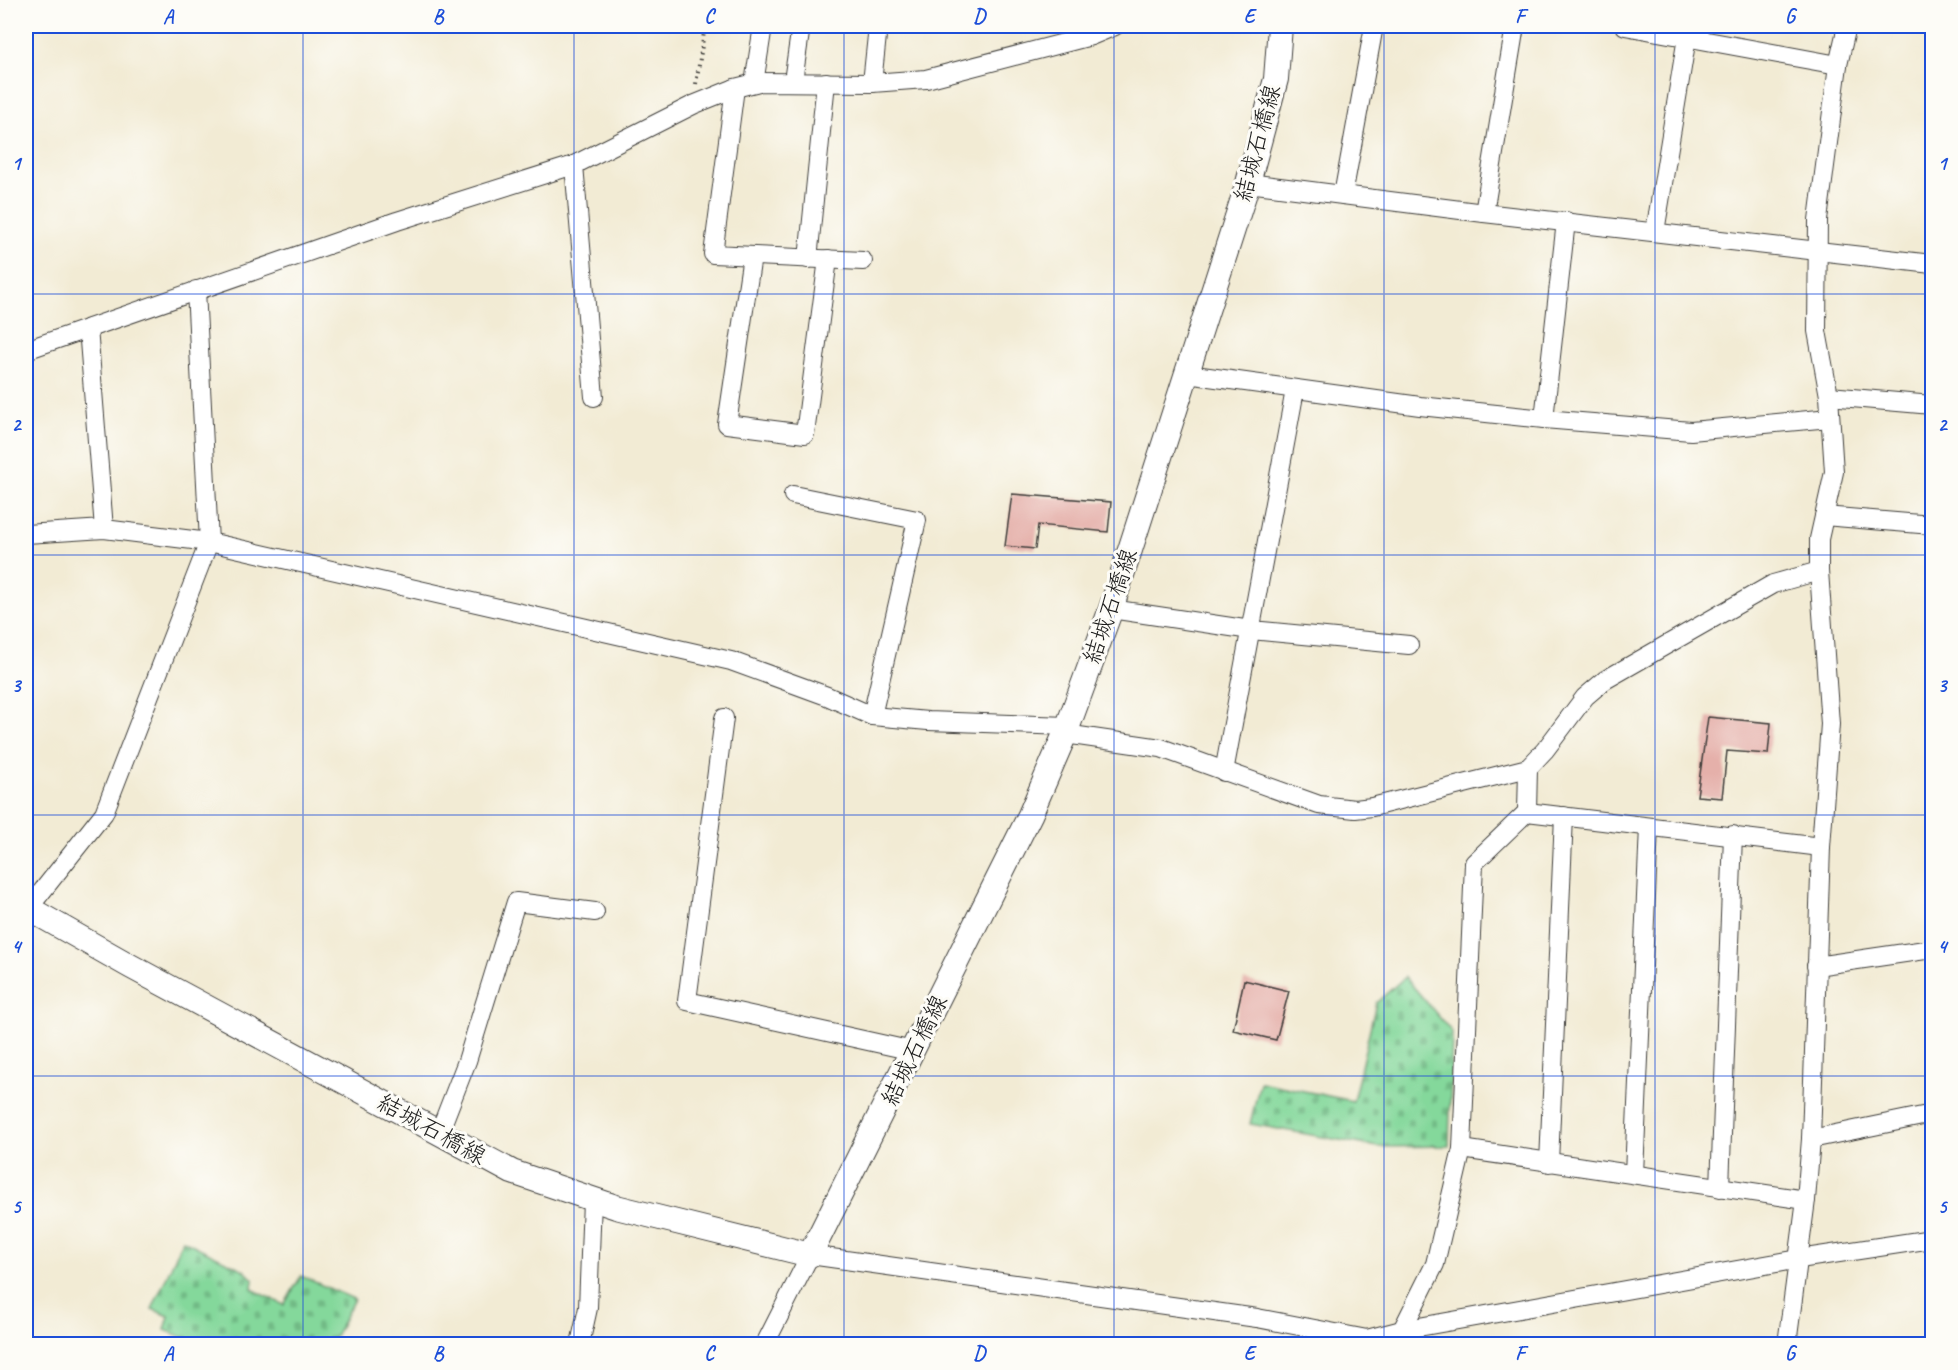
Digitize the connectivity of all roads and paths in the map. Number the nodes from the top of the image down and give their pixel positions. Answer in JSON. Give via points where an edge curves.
{"nodes":[{"id":1,"x":705,"y":26,"type":"edge"},
{"id":2,"x":763,"y":26,"type":"edge"},
{"id":3,"x":801,"y":26,"type":"edge"},
{"id":4,"x":878,"y":26,"type":"edge"},
{"id":5,"x":1115,"y":26,"type":"edge"},
{"id":6,"x":1280,"y":26,"type":"edge"},
{"id":7,"x":1374,"y":26,"type":"edge"},
{"id":8,"x":1515,"y":26,"type":"edge"},
{"id":9,"x":1625,"y":26,"type":"edge"},
{"id":10,"x":1847,"y":26,"type":"edge"},
{"id":11,"x":1091,"y":31,"type":"edge"},
{"id":12,"x":1687,"y":37,"type":"junction"},
{"id":13,"x":1838,"y":65,"type":"junction"},
{"id":14,"x":793,"y":81,"type":"junction"},
{"id":15,"x":826,"y":82,"type":"junction"},
{"id":16,"x":754,"y":83,"type":"junction"},
{"id":17,"x":872,"y":83,"type":"junction"},
{"id":18,"x":735,"y":88,"type":"junction"},
{"id":19,"x":693,"y":105,"type":"junction"},
{"id":20,"x":574,"y":165,"type":"junction"},
{"id":21,"x":1248,"y":183,"type":"junction"},
{"id":22,"x":1343,"y":195,"type":"junction"},
{"id":23,"x":1484,"y":213,"type":"junction"},
{"id":24,"x":1566,"y":221,"type":"junction"},
{"id":25,"x":1655,"y":232,"type":"junction"},
{"id":26,"x":1816,"y":250,"type":"junction"},
{"id":27,"x":752,"y":256,"type":"junction"},
{"id":28,"x":808,"y":259,"type":"junction"},
{"id":29,"x":828,"y":260,"type":"junction"},
{"id":30,"x":863,"y":261,"type":"dead end"},
{"id":31,"x":1932,"y":264,"type":"edge"},
{"id":32,"x":196,"y":290,"type":"junction"},
{"id":33,"x":88,"y":328,"type":"junction"},
{"id":34,"x":26,"y":350,"type":"edge"},
{"id":35,"x":1187,"y":374,"type":"junction"},
{"id":36,"x":1295,"y":390,"type":"junction"},
{"id":37,"x":1828,"y":396,"type":"junction"},
{"id":38,"x":594,"y":397,"type":"dead end"},
{"id":39,"x":1932,"y":405,"type":"edge"},
{"id":40,"x":1830,"y":418,"type":"junction"},
{"id":41,"x":1544,"y":419,"type":"junction"},
{"id":42,"x":793,"y":495,"type":"dead end"},
{"id":43,"x":1824,"y":516,"type":"junction"},
{"id":44,"x":1932,"y":525,"type":"edge"},
{"id":45,"x":104,"y":528,"type":"junction"},
{"id":46,"x":26,"y":534,"type":"edge"},
{"id":47,"x":209,"y":542,"type":"junction"},
{"id":48,"x":1819,"y":571,"type":"junction"},
{"id":49,"x":1111,"y":609,"type":"junction"},
{"id":50,"x":1251,"y":630,"type":"junction"},
{"id":51,"x":1408,"y":645,"type":"dead end"},
{"id":52,"x":872,"y":716,"type":"junction"},
{"id":53,"x":723,"y":718,"type":"dead end"},
{"id":54,"x":1066,"y":730,"type":"junction"},
{"id":55,"x":1527,"y":768,"type":"junction"},
{"id":56,"x":1224,"y":772,"type":"junction"},
{"id":57,"x":1527,"y":812,"type":"junction"},
{"id":58,"x":1564,"y":816,"type":"junction"},
{"id":59,"x":1649,"y":827,"type":"junction"},
{"id":60,"x":1734,"y":835,"type":"junction"},
{"id":61,"x":1821,"y":847,"type":"junction"},
{"id":62,"x":26,"y":910,"type":"edge"},
{"id":63,"x":595,"y":912,"type":"dead end"},
{"id":64,"x":1932,"y":949,"type":"edge"},
{"id":65,"x":1816,"y":966,"type":"junction"},
{"id":66,"x":913,"y":1051,"type":"junction"},
{"id":67,"x":1932,"y":1114,"type":"edge"},
{"id":68,"x":439,"y":1133,"type":"junction"},
{"id":69,"x":1811,"y":1139,"type":"junction"},
{"id":70,"x":1462,"y":1149,"type":"junction"},
{"id":71,"x":1549,"y":1163,"type":"junction"},
{"id":72,"x":1635,"y":1174,"type":"junction"},
{"id":73,"x":1720,"y":1188,"type":"junction"},
{"id":74,"x":592,"y":1200,"type":"junction"},
{"id":75,"x":1806,"y":1200,"type":"junction"},
{"id":76,"x":1932,"y":1239,"type":"edge"},
{"id":77,"x":810,"y":1255,"type":"junction"},
{"id":78,"x":1799,"y":1259,"type":"junction"},
{"id":79,"x":1391,"y":1336,"type":"edge"},
{"id":80,"x":580,"y":1344,"type":"edge"},
{"id":81,"x":765,"y":1344,"type":"edge"},
{"id":82,"x":1787,"y":1344,"type":"edge"}],
"edges":[{"from":1,"to":19,"type":"path"},
{"from":2,"to":16,"type":"street"},
{"from":3,"to":14,"type":"street"},
{"from":4,"to":17,"type":"street"},
{"from":5,"to":11,"type":"street"},
{"from":6,"to":21,"type":"main road","name":"結城石橋線","via":[[1276,79]]},
{"from":7,"to":22,"type":"street"},
{"from":8,"to":23,"type":"street"},
{"from":9,"to":12,"type":"street"},
{"from":10,"to":13,"type":"street"},
{"from":11,"to":17,"type":"street","via":[[926,79]]},
{"from":12,"to":13,"type":"street"},
{"from":12,"to":25,"type":"street"},
{"from":13,"to":26,"type":"street"},
{"from":14,"to":15,"type":"street"},
{"from":14,"to":16,"type":"street"},
{"from":15,"to":17,"type":"street"},
{"from":15,"to":28,"type":"street"},
{"from":16,"to":18,"type":"street"},
{"from":18,"to":19,"type":"street"},
{"from":18,"to":27,"type":"street","via":[[713,254]]},
{"from":19,"to":20,"type":"street"},
{"from":20,"to":32,"type":"street"},
{"from":20,"to":38,"type":"street"},
{"from":21,"to":22,"type":"street"},
{"from":21,"to":35,"type":"main road","name":"結城石橋線"},
{"from":22,"to":23,"type":"street"},
{"from":23,"to":24,"type":"street"},
{"from":24,"to":25,"type":"street"},
{"from":24,"to":41,"type":"street"},
{"from":25,"to":26,"type":"street"},
{"from":26,"to":31,"type":"street"},
{"from":26,"to":37,"type":"street","via":[[1817,331]]},
{"from":27,"to":28,"type":"street"},
{"from":27,"to":29,"type":"street","via":[[727,424],[805,434]]},
{"from":28,"to":29,"type":"street"},
{"from":29,"to":30,"type":"street"},
{"from":32,"to":33,"type":"street"},
{"from":32,"to":47,"type":"street"},
{"from":33,"to":34,"type":"street"},
{"from":33,"to":45,"type":"street"},
{"from":35,"to":36,"type":"street"},
{"from":35,"to":49,"type":"main road","name":"結城石橋線"},
{"from":36,"to":41,"type":"street"},
{"from":36,"to":50,"type":"street"},
{"from":37,"to":39,"type":"street"},
{"from":37,"to":40,"type":"street"},
{"from":40,"to":41,"type":"street","via":[[1692,431]]},
{"from":40,"to":43,"type":"street","via":[[1834,472]]},
{"from":42,"to":52,"type":"street","via":[[917,520]]},
{"from":43,"to":44,"type":"street"},
{"from":43,"to":48,"type":"street"},
{"from":45,"to":46,"type":"street"},
{"from":45,"to":47,"type":"street"},
{"from":47,"to":52,"type":"street","via":[[731,661]]},
{"from":47,"to":62,"type":"street","via":[[104,813]]},
{"from":48,"to":55,"type":"street","via":[[1773,584],[1605,680],[1585,697]]},
{"from":48,"to":61,"type":"street","via":[[1830,724]]},
{"from":49,"to":50,"type":"street"},
{"from":49,"to":54,"type":"main road","name":"結城石橋線"},
{"from":50,"to":51,"type":"street"},
{"from":50,"to":56,"type":"street"},
{"from":52,"to":54,"type":"street"},
{"from":53,"to":66,"type":"street","via":[[687,1000]]},
{"from":54,"to":56,"type":"street","via":[[1161,748]]},
{"from":54,"to":66,"type":"main road","name":"結城石橋線","via":[[1030,815]]},
{"from":55,"to":56,"type":"street","via":[[1355,809],[1319,805]]},
{"from":55,"to":57,"type":"street"},
{"from":57,"to":58,"type":"street"},
{"from":57,"to":70,"type":"street","via":[[1474,863]]},
{"from":58,"to":59,"type":"street"},
{"from":58,"to":71,"type":"street"},
{"from":59,"to":60,"type":"street"},
{"from":59,"to":72,"type":"street"},
{"from":60,"to":61,"type":"street"},
{"from":60,"to":73,"type":"street"},
{"from":61,"to":65,"type":"street"},
{"from":62,"to":68,"type":"main road","name":"結城石橋線"},
{"from":63,"to":68,"type":"street","via":[[516,902],[467,1061]]},
{"from":64,"to":65,"type":"street"},
{"from":65,"to":69,"type":"street"},
{"from":66,"to":77,"type":"main road","name":"結城石橋線"},
{"from":67,"to":69,"type":"street"},
{"from":68,"to":74,"type":"main road","name":"結城石橋線","via":[[512,1172]]},
{"from":69,"to":75,"type":"street"},
{"from":70,"to":71,"type":"street"},
{"from":70,"to":79,"type":"street","via":[[1435,1264]]},
{"from":71,"to":72,"type":"street"},
{"from":72,"to":73,"type":"street"},
{"from":73,"to":75,"type":"street"},
{"from":74,"to":77,"type":"main road","name":"結城石橋線"},
{"from":74,"to":80,"type":"street","via":[[588,1308]]},
{"from":75,"to":78,"type":"street"},
{"from":76,"to":78,"type":"street"},
{"from":77,"to":79,"type":"street","via":[[1257,1318],[1367,1339]]},
{"from":77,"to":81,"type":"street"},
{"from":78,"to":79,"type":"street"},
{"from":78,"to":82,"type":"street"}]}
